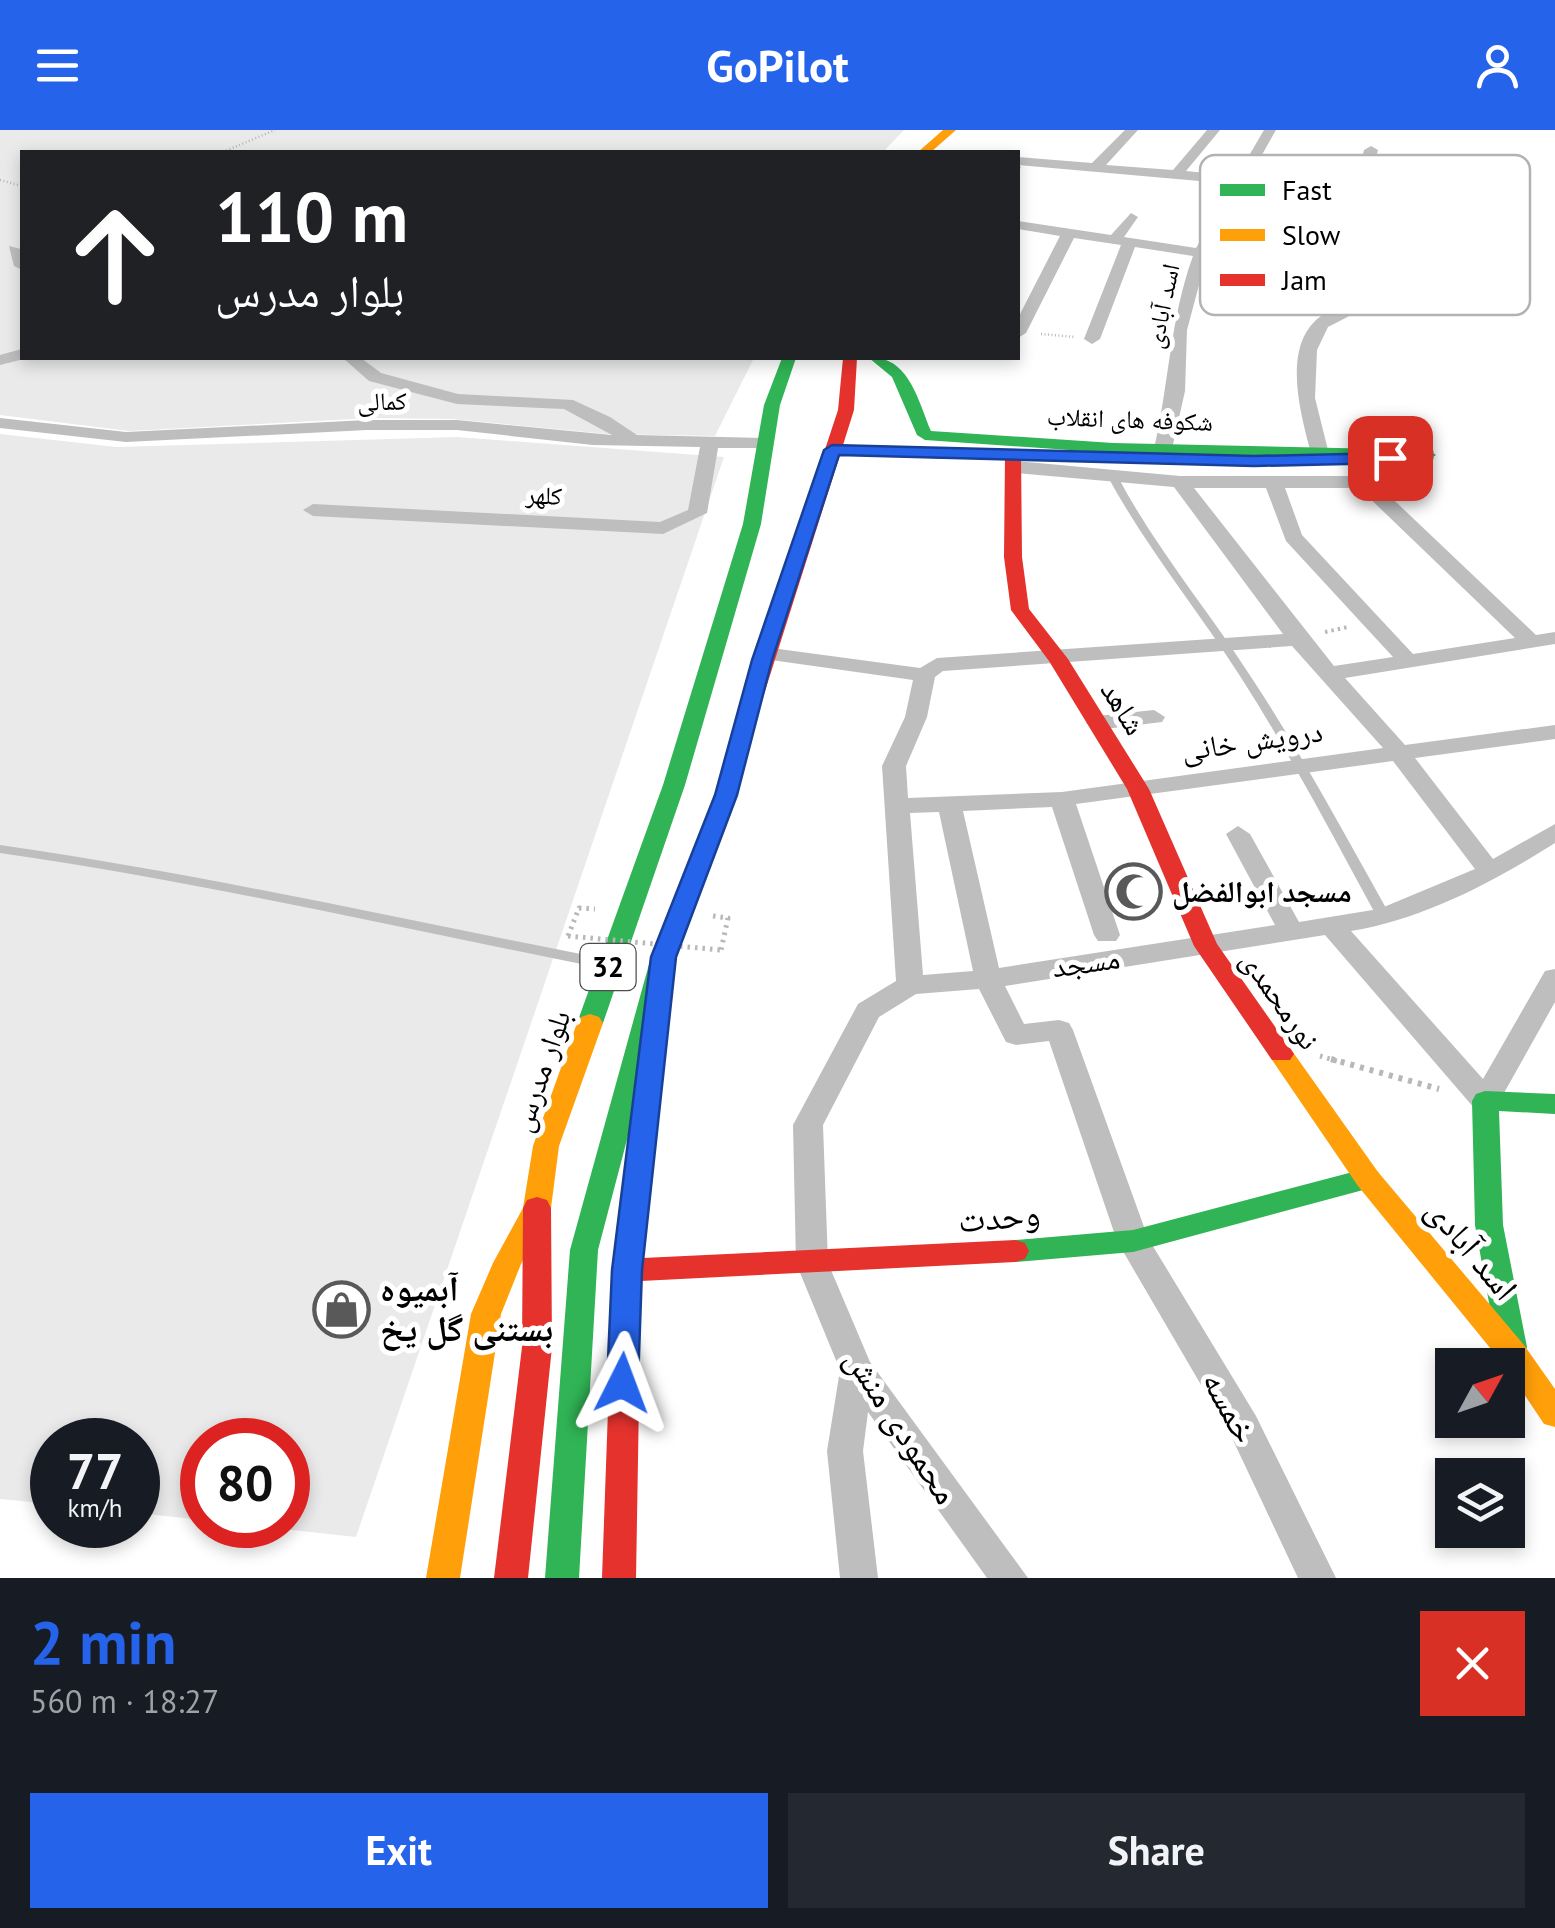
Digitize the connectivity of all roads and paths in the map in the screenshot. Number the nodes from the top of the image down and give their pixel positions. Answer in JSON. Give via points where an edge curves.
{"nodes":[{"id":1,"x":276,"y":130,"type":"edge"},
{"id":2,"x":950,"y":130,"type":"edge"},
{"id":3,"x":1132,"y":130,"type":"edge"},
{"id":4,"x":1214,"y":130,"type":"edge"},
{"id":5,"x":1270,"y":130,"type":"edge"},
{"id":6,"x":229,"y":150,"type":"edge"},
{"id":7,"x":926,"y":150,"type":"edge"},
{"id":8,"x":1371,"y":150,"type":"dead end"},
{"id":9,"x":1255,"y":155,"type":"edge"},
{"id":10,"x":1369,"y":155,"type":"edge"},
{"id":11,"x":1020,"y":165,"type":"edge"},
{"id":12,"x":1096,"y":168,"type":"junction"},
{"id":13,"x":1177,"y":174,"type":"junction"},
{"id":14,"x":1200,"y":176,"type":"edge"},
{"id":15,"x":1130,"y":217,"type":"dead end"},
{"id":16,"x":1020,"y":224,"type":"edge"},
{"id":17,"x":1069,"y":232,"type":"junction"},
{"id":18,"x":1122,"y":240,"type":"junction"},
{"id":19,"x":14,"y":249,"type":"dead end"},
{"id":20,"x":1200,"y":259,"type":"joint"},
{"id":21,"x":20,"y":262,"type":"edge"},
{"id":22,"x":1338,"y":315,"type":"edge"},
{"id":23,"x":1020,"y":329,"type":"edge"},
{"id":24,"x":1020,"y":333,"type":"edge"},
{"id":25,"x":1092,"y":339,"type":"joint"},
{"id":26,"x":354,"y":360,"type":"edge"},
{"id":27,"x":879,"y":360,"type":"edge"},
{"id":28,"x":816,"y":374,"type":"edge"},
{"id":29,"x":772,"y":405,"type":"junction"},
{"id":30,"x":846,"y":410,"type":"junction"},
{"id":31,"x":0,"y":423,"type":"edge"},
{"id":32,"x":633,"y":441,"type":"junction"},
{"id":33,"x":710,"y":442,"type":"junction"},
{"id":34,"x":764,"y":443,"type":"junction"},
{"id":35,"x":1163,"y":449,"type":"junction"},
{"id":36,"x":832,"y":450,"type":"junction"},
{"id":37,"x":1318,"y":450,"type":"junction"},
{"id":38,"x":1428,"y":455,"type":"junction"},
{"id":39,"x":1014,"y":462,"type":"junction"},
{"id":40,"x":1113,"y":477,"type":"junction"},
{"id":41,"x":1180,"y":482,"type":"junction"},
{"id":42,"x":1364,"y":482,"type":"junction"},
{"id":43,"x":1274,"y":484,"type":"junction"},
{"id":44,"x":314,"y":510,"type":"dead end"},
{"id":45,"x":1372,"y":621,"type":"junction"},
{"id":46,"x":1298,"y":638,"type":"junction"},
{"id":47,"x":1555,"y":638,"type":"edge"},
{"id":48,"x":1532,"y":642,"type":"junction"},
{"id":49,"x":1225,"y":644,"type":"junction"},
{"id":50,"x":764,"y":653,"type":"junction"},
{"id":51,"x":1058,"y":659,"type":"junction"},
{"id":52,"x":1409,"y":662,"type":"junction"},
{"id":53,"x":1328,"y":674,"type":"junction"},
{"id":54,"x":924,"y":675,"type":"junction"},
{"id":55,"x":1154,"y":718,"type":"dead end"},
{"id":56,"x":1096,"y":723,"type":"junction"},
{"id":57,"x":1555,"y":732,"type":"edge"},
{"id":58,"x":1400,"y":754,"type":"junction"},
{"id":59,"x":1303,"y":768,"type":"junction"},
{"id":60,"x":1138,"y":789,"type":"junction"},
{"id":61,"x":1062,"y":799,"type":"junction"},
{"id":62,"x":949,"y":804,"type":"junction"},
{"id":63,"x":896,"y":806,"type":"junction"},
{"id":64,"x":1238,"y":834,"type":"dead end"},
{"id":65,"x":1551,"y":840,"type":"edge"},
{"id":66,"x":0,"y":849,"type":"edge"},
{"id":67,"x":1490,"y":872,"type":"junction"},
{"id":68,"x":578,"y":908,"type":"dead end"},
{"id":69,"x":1384,"y":917,"type":"junction"},
{"id":70,"x":728,"y":918,"type":"dead end"},
{"id":71,"x":1332,"y":926,"type":"junction"},
{"id":72,"x":1107,"y":934,"type":"dead end"},
{"id":73,"x":1293,"y":934,"type":"junction"},
{"id":74,"x":1206,"y":946,"type":"junction"},
{"id":75,"x":664,"y":957,"type":"junction"},
{"id":76,"x":608,"y":964,"type":"junction"},
{"id":77,"x":1555,"y":978,"type":"edge"},
{"id":78,"x":988,"y":979,"type":"junction"},
{"id":79,"x":910,"y":986,"type":"junction"},
{"id":80,"x":1274,"y":1043,"type":"junction"},
{"id":81,"x":1484,"y":1101,"type":"junction"},
{"id":82,"x":1555,"y":1104,"type":"edge"},
{"id":83,"x":1368,"y":1179,"type":"junction"},
{"id":84,"x":537,"y":1208,"type":"junction"},
{"id":85,"x":1134,"y":1241,"type":"junction"},
{"id":86,"x":812,"y":1263,"type":"junction"},
{"id":87,"x":627,"y":1270,"type":"junction"},
{"id":88,"x":1508,"y":1348,"type":"edge"},
{"id":89,"x":1512,"y":1348,"type":"edge"},
{"id":90,"x":857,"y":1370,"type":"junction"},
{"id":91,"x":1525,"y":1371,"type":"edge"},
{"id":92,"x":1555,"y":1414,"type":"edge"},
{"id":93,"x":446,"y":1538,"type":"junction"},
{"id":94,"x":433,"y":1578,"type":"edge"},
{"id":95,"x":443,"y":1578,"type":"edge"},
{"id":96,"x":510,"y":1578,"type":"edge"},
{"id":97,"x":562,"y":1578,"type":"edge"},
{"id":98,"x":619,"y":1578,"type":"edge"},
{"id":99,"x":859,"y":1578,"type":"edge"},
{"id":100,"x":1009,"y":1578,"type":"edge"},
{"id":101,"x":1316,"y":1578,"type":"edge"}],
"edges":[{"from":1,"to":6,"type":"path"},
{"from":2,"to":7,"type":"main road"},
{"from":3,"to":12,"type":"street"},
{"from":4,"to":13,"type":"street"},
{"from":5,"to":9,"type":"street","name":"اسد آبادی"},
{"from":8,"to":10,"type":"street"},
{"from":11,"to":12,"type":"street"},
{"from":12,"to":13,"type":"street"},
{"from":13,"to":14,"type":"street"},
{"from":15,"to":18,"type":"street"},
{"from":16,"to":17,"type":"street"},
{"from":17,"to":18,"type":"street"},
{"from":17,"to":23,"type":"street"},
{"from":18,"to":20,"type":"street"},
{"from":18,"to":25,"type":"street"},
{"from":19,"to":21,"type":"street"},
{"from":20,"to":35,"type":"street","name":"اسد آبادی","via":[[1179,330],[1176,391]]},
{"from":22,"to":37,"type":"street","via":[[1321,324],[1309,350],[1306,398]]},
{"from":24,"to":25,"type":"path"},
{"from":26,"to":32,"type":"street","via":[[375,376],[457,399],[567,404]]},
{"from":27,"to":35,"type":"main road","name":"شکوفه های انقلاب","via":[[899,374],[925,434]]},
{"from":28,"to":29,"type":"main road","name":"بلوار مدرس","number":"32"},
{"from":28,"to":29,"type":"main road"},
{"from":28,"to":30,"type":"main road","number":"32"},
{"from":28,"to":30,"type":"main road"},
{"from":29,"to":34,"type":"main road","name":"بلوار مدرس","number":"32"},
{"from":30,"to":36,"type":"main road","number":"32"},
{"from":31,"to":32,"type":"street","name":"کمالی","via":[[126,437],[457,425]]},
{"from":32,"to":33,"type":"street","name":"کمالی"},
{"from":33,"to":34,"type":"street","name":"کمالی"},
{"from":33,"to":44,"type":"street","name":"کلهر","via":[[697,513],[663,528]]},
{"from":34,"to":76,"type":"main road","name":"بلوار مدرس","number":"32","via":[[746,543],[674,785]]},
{"from":35,"to":37,"type":"main road","name":"شکوفه های انقلاب"},
{"from":36,"to":39,"type":"main road","name":"شکوفه های انقلاب"},
{"from":36,"to":50,"type":"main road","number":"32"},
{"from":37,"to":38,"type":"main road","name":"شکوفه های انقلاب"},
{"from":38,"to":39,"type":"main road","name":"شکوفه های انقلاب"},
{"from":38,"to":42,"type":"street","name":"شکوفه های انقلاب"},
{"from":39,"to":40,"type":"street","name":"شکوفه های انقلاب"},
{"from":39,"to":51,"type":"main road","via":[[1020,610]]},
{"from":40,"to":41,"type":"street","name":"شکوفه های انقلاب"},
{"from":40,"to":49,"type":"lane","via":[[1132,515]]},
{"from":41,"to":43,"type":"street","name":"شکوفه های انقلاب"},
{"from":41,"to":46,"type":"street"},
{"from":42,"to":43,"type":"street","name":"شکوفه های انقلاب"},
{"from":42,"to":48,"type":"street"},
{"from":43,"to":45,"type":"street","via":[[1294,537]]},
{"from":45,"to":46,"type":"path"},
{"from":45,"to":52,"type":"street"},
{"from":46,"to":49,"type":"street"},
{"from":46,"to":53,"type":"street"},
{"from":47,"to":48,"type":"street"},
{"from":48,"to":52,"type":"street"},
{"from":49,"to":51,"type":"street"},
{"from":49,"to":59,"type":"lane"},
{"from":50,"to":54,"type":"street"},
{"from":50,"to":75,"type":"main road","number":"32","via":[[726,795]]},
{"from":51,"to":54,"type":"street","via":[[936,664]]},
{"from":51,"to":56,"type":"main road","name":"شاهد"},
{"from":52,"to":53,"type":"street"},
{"from":53,"to":58,"type":"street"},
{"from":54,"to":63,"type":"street","via":[[916,717],[894,766]]},
{"from":55,"to":56,"type":"street"},
{"from":56,"to":60,"type":"main road","name":"شاهد"},
{"from":57,"to":58,"type":"street","name":"درویش خانی"},
{"from":58,"to":59,"type":"street","name":"درویش خانی"},
{"from":58,"to":67,"type":"street"},
{"from":59,"to":60,"type":"street","name":"درویش خانی"},
{"from":59,"to":69,"type":"lane"},
{"from":60,"to":61,"type":"street","name":"درویش خانی"},
{"from":60,"to":74,"type":"main road","name":"نورمحمدی"},
{"from":61,"to":62,"type":"street","name":"درویش خانی"},
{"from":61,"to":72,"type":"street"},
{"from":62,"to":63,"type":"street","name":"درویش خانی"},
{"from":62,"to":78,"type":"street"},
{"from":63,"to":79,"type":"street"},
{"from":64,"to":73,"type":"street"},
{"from":65,"to":67,"type":"street","name":"مسجد"},
{"from":66,"to":76,"type":"lane","via":[[243,889]]},
{"from":67,"to":69,"type":"street","name":"مسجد"},
{"from":68,"to":70,"type":"path","bridge":true,"via":[[568,936],[721,950]]},
{"from":69,"to":71,"type":"street","name":"مسجد"},
{"from":71,"to":73,"type":"street","name":"مسجد"},
{"from":71,"to":81,"type":"street"},
{"from":73,"to":74,"type":"street","name":"مسجد"},
{"from":74,"to":78,"type":"street","name":"مسجد"},
{"from":74,"to":80,"type":"main road","name":"نورمحمدی"},
{"from":75,"to":87,"type":"main road"},
{"from":75,"to":97,"type":"main road","number":"32","via":[[584,1250]]},
{"from":76,"to":84,"type":"main road","name":"بلوار مدرس","number":"32","via":[[546,1146]]},
{"from":77,"to":81,"type":"street"},
{"from":78,"to":79,"type":"street","name":"مسجد"},
{"from":78,"to":85,"type":"street","name":"خمسه","via":[[1016,1035],[1059,1030]]},
{"from":79,"to":86,"type":"street","name":"مسجد","via":[[868,1011],[808,1125]]},
{"from":80,"to":81,"type":"path"},
{"from":80,"to":83,"type":"main road","name":"نورمحمدی"},
{"from":81,"to":82,"type":"main road"},
{"from":81,"to":89,"type":"main road","via":[[1489,1225]]},
{"from":83,"to":85,"type":"main road","name":"وحدت"},
{"from":83,"to":88,"type":"main road","name":"اسد آبادی"},
{"from":84,"to":93,"type":"main road","name":"بلوار مدرس","number":"32","via":[[486,1314]]},
{"from":84,"to":96,"type":"main road","via":[[543,1277],[538,1354]]},
{"from":85,"to":86,"type":"main road","name":"وحدت"},
{"from":85,"to":101,"type":"street","name":"خمسه","via":[[1244,1427]]},
{"from":86,"to":87,"type":"main road","name":"وحدت"},
{"from":86,"to":90,"type":"street","name":"محمودی منش"},
{"from":87,"to":98,"type":"main road"},
{"from":90,"to":99,"type":"street","via":[[845,1451]]},
{"from":90,"to":100,"type":"street","name":"محمودی منش"},
{"from":91,"to":92,"type":"main road","name":"اسد آبادی"},
{"from":93,"to":94,"type":"main road"},
{"from":93,"to":95,"type":"main road","name":"بلوار مدرس","number":"32"}]}
